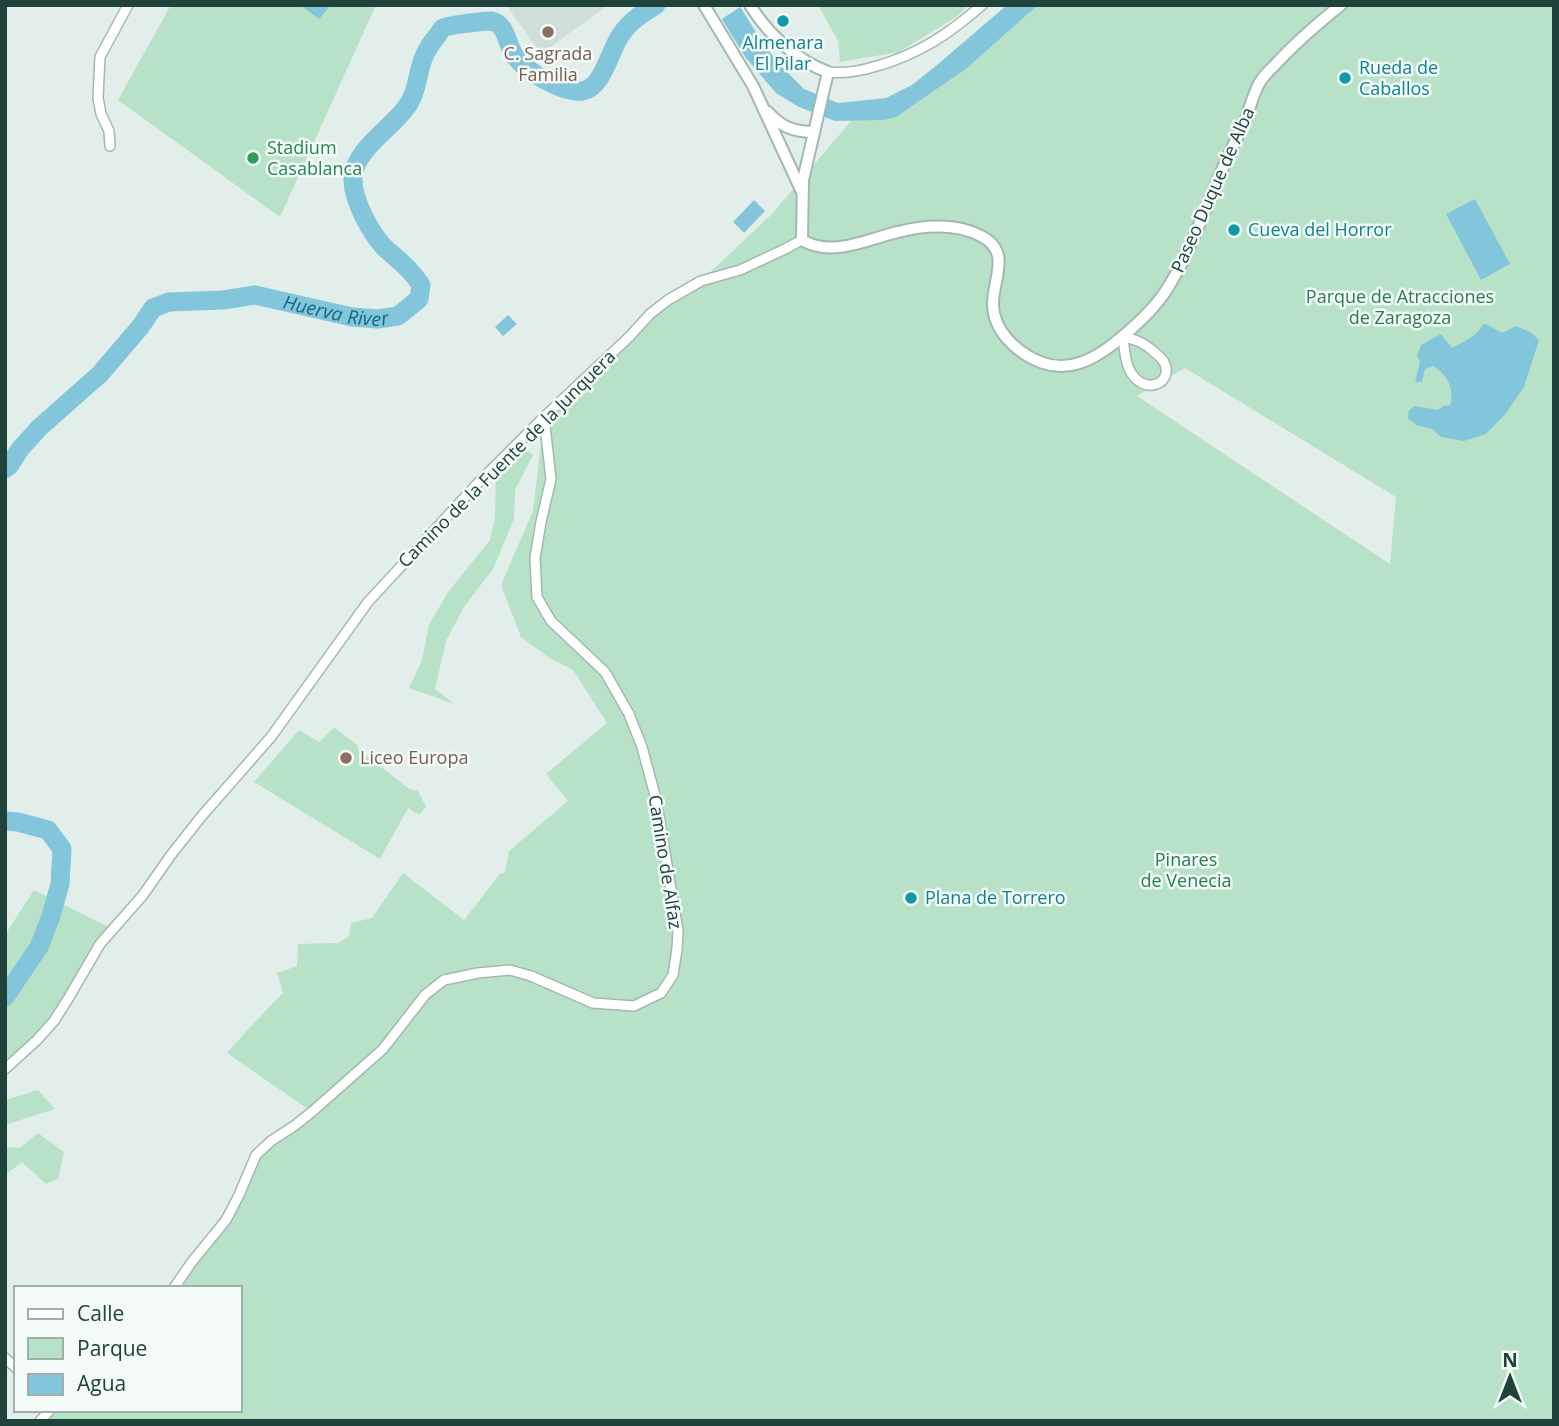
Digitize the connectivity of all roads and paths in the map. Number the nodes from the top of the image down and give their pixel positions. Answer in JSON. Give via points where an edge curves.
{"nodes":[{"id":1,"x":128,"y":5,"type":"edge"},
{"id":2,"x":704,"y":5,"type":"edge"},
{"id":3,"x":750,"y":5,"type":"edge"},
{"id":4,"x":982,"y":5,"type":"edge"},
{"id":5,"x":1341,"y":5,"type":"edge"},
{"id":6,"x":828,"y":72,"type":"junction"},
{"id":7,"x":762,"y":104,"type":"junction"},
{"id":8,"x":815,"y":127,"type":"junction"},
{"id":9,"x":110,"y":146,"type":"dead end"},
{"id":10,"x":802,"y":191,"type":"junction"},
{"id":11,"x":802,"y":240,"type":"junction"},
{"id":12,"x":1139,"y":321,"type":"junction"},
{"id":13,"x":1123,"y":337,"type":"junction"},
{"id":14,"x":1142,"y":342,"type":"junction"},
{"id":15,"x":544,"y":417,"type":"junction"},
{"id":16,"x":5,"y":1069,"type":"edge"},
{"id":17,"x":175,"y":1286,"type":"edge"}],
"edges":[{"from":1,"to":9,"type":"street","via":[[100,57],[98,98]]},
{"from":2,"to":7,"type":"street"},
{"from":3,"to":6,"type":"street","via":[[789,48]]},
{"from":4,"to":6,"type":"street","via":[[942,37],[899,60],[855,72]]},
{"from":5,"to":12,"type":"street","name":"Paseo Duque de Alba","via":[[1299,40],[1261,81],[1187,254],[1166,291]]},
{"from":6,"to":8,"type":"street"},
{"from":7,"to":8,"type":"street","via":[[787,128]]},
{"from":7,"to":10,"type":"street"},
{"from":8,"to":10,"type":"street"},
{"from":10,"to":11,"type":"street"},
{"from":11,"to":13,"type":"street","name":"Paseo Duque de Alba","via":[[838,248],[913,228],[970,231],[997,250],[994,312],[1001,331],[1020,350],[1044,363],[1070,366],[1093,358]]},
{"from":11,"to":15,"type":"street","name":"Camino de la Fuente de la Junquera","via":[[740,270],[701,281],[668,300]]},
{"from":12,"to":13,"type":"street","name":"Paseo Duque de Alba"},
{"from":12,"to":14,"type":"street"},
{"from":13,"to":14,"type":"street"},
{"from":13,"to":14,"type":"street","via":[[1131,373],[1146,385],[1158,384],[1165,364]]},
{"from":15,"to":16,"type":"street","name":"Camino de la Fuente de la Junquera","via":[[377,591],[271,737],[100,944],[54,1021]]},
{"from":15,"to":17,"type":"street","name":"Camino de Alfaz","via":[[551,479],[535,558],[537,597],[551,621],[605,672],[642,747],[656,799],[678,931],[673,975],[661,993],[634,1006],[593,1003],[510,970],[443,981],[425,995],[375,1057],[256,1155],[226,1220]]}]}
